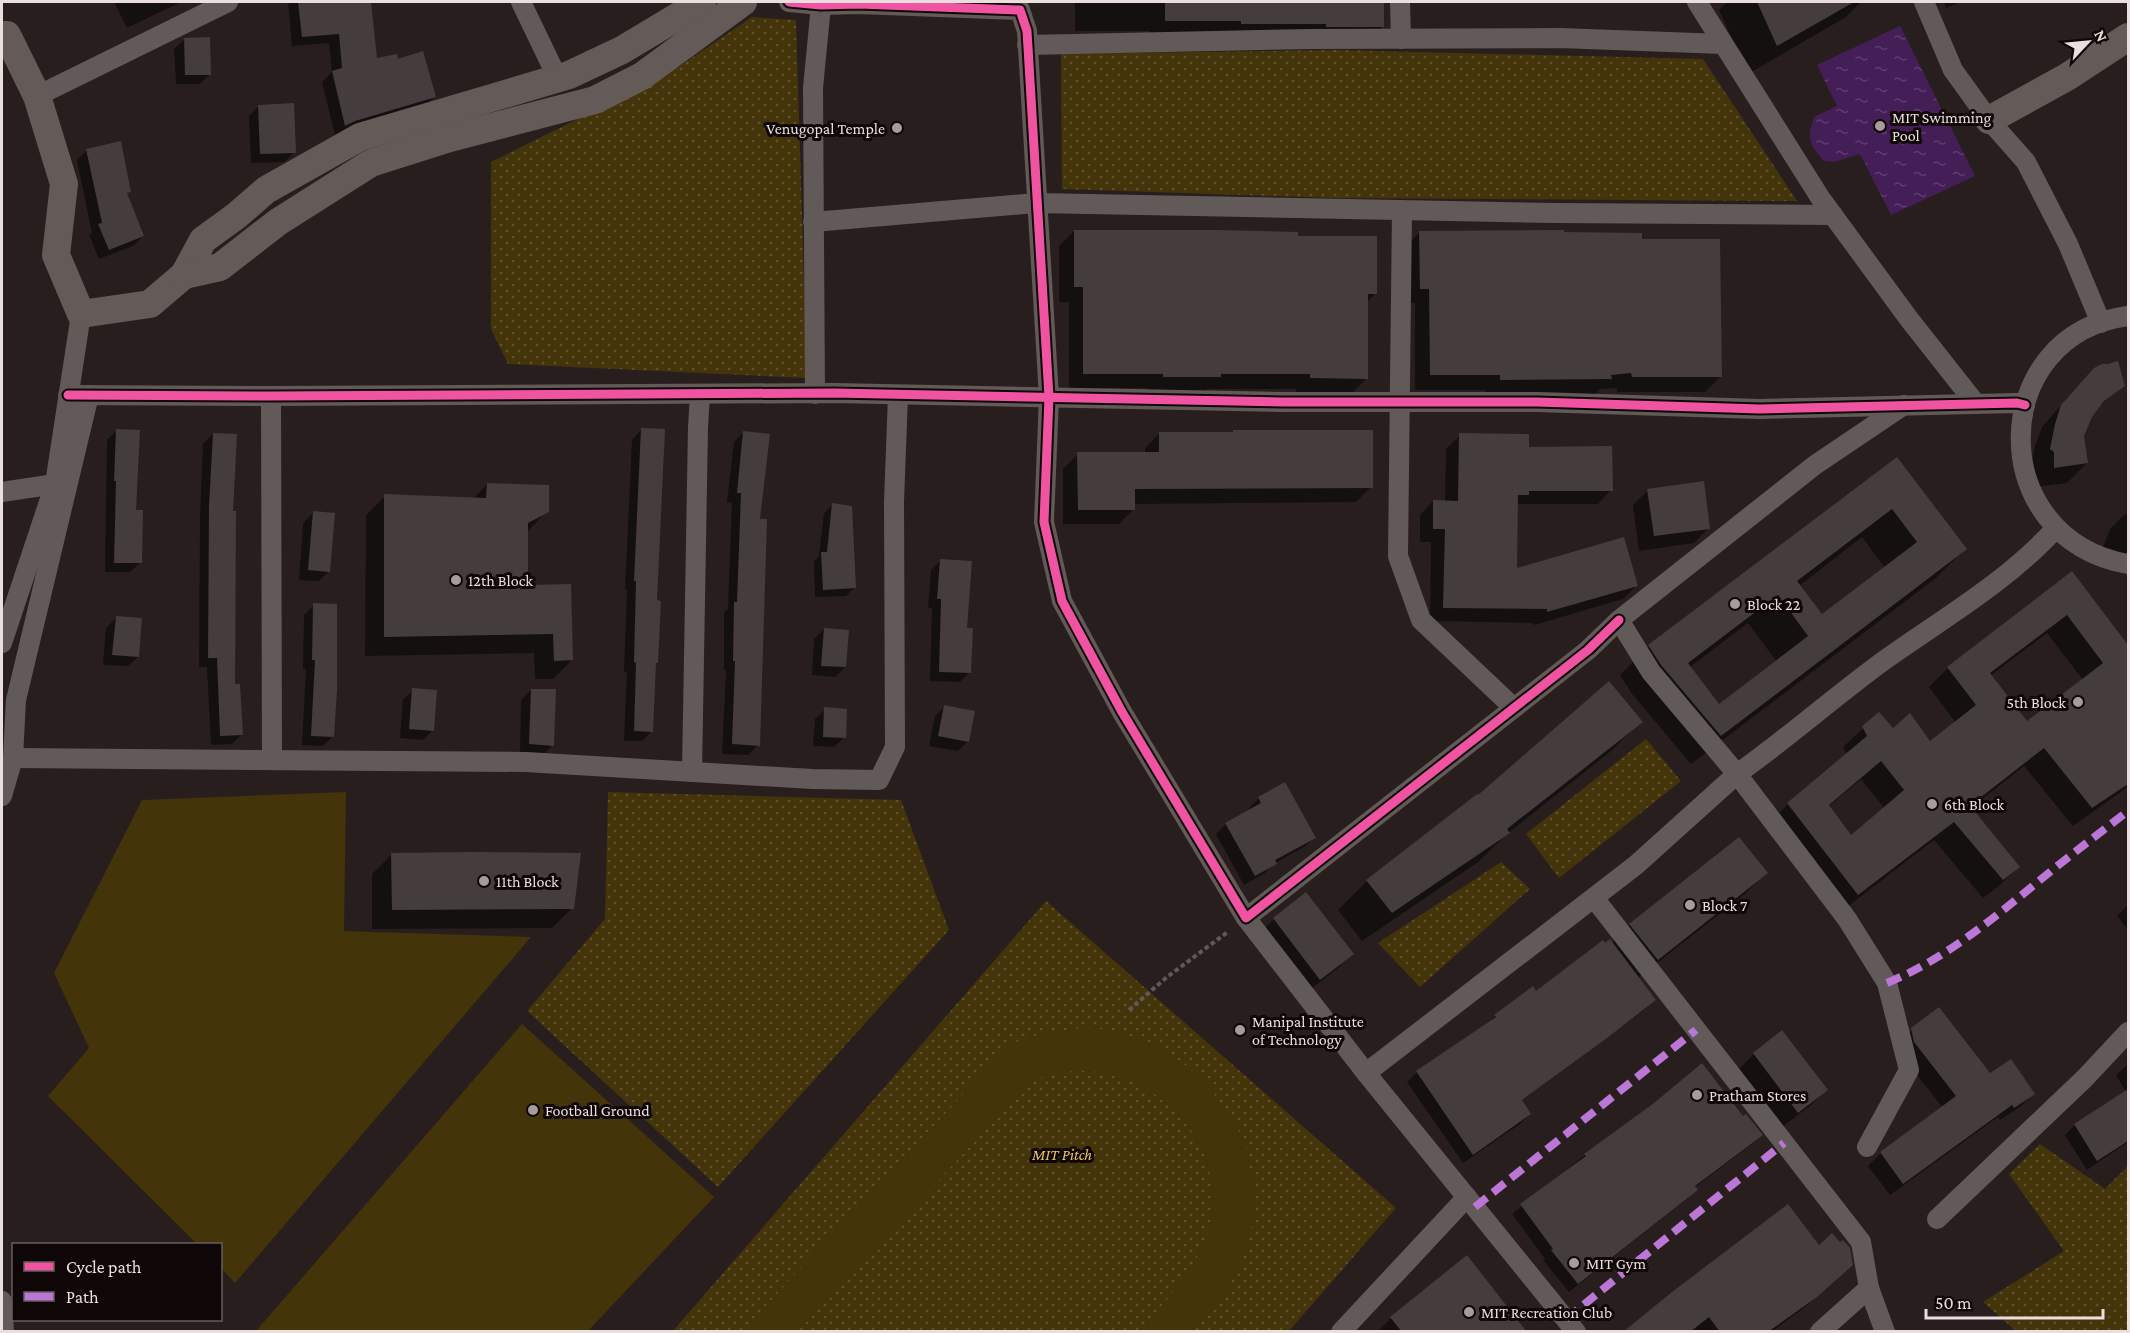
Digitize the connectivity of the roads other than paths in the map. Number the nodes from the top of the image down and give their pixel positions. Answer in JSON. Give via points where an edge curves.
{"nodes":[{"id":1,"x":228,"y":2,"type":"edge"},
{"id":2,"x":521,"y":2,"type":"edge"},
{"id":3,"x":702,"y":2,"type":"edge"},
{"id":4,"x":743,"y":2,"type":"edge"},
{"id":5,"x":789,"y":2,"type":"edge"},
{"id":6,"x":1400,"y":2,"type":"edge"},
{"id":7,"x":1697,"y":2,"type":"edge"},
{"id":8,"x":1924,"y":2,"type":"edge"},
{"id":9,"x":821,"y":5,"type":"junction"},
{"id":10,"x":2,"y":35,"type":"edge"},
{"id":11,"x":2128,"y":37,"type":"edge"},
{"id":12,"x":1401,"y":39,"type":"junction"},
{"id":13,"x":1724,"y":44,"type":"junction"},
{"id":14,"x":1027,"y":45,"type":"junction"},
{"id":15,"x":558,"y":79,"type":"junction"},
{"id":16,"x":37,"y":96,"type":"junction"},
{"id":17,"x":1989,"y":120,"type":"junction"},
{"id":18,"x":1036,"y":203,"type":"junction"},
{"id":19,"x":1402,"y":210,"type":"junction"},
{"id":20,"x":1833,"y":215,"type":"junction"},
{"id":21,"x":813,"y":222,"type":"junction"},
{"id":22,"x":184,"y":275,"type":"junction"},
{"id":23,"x":81,"y":314,"type":"junction"},
{"id":24,"x":2128,"y":316,"type":"edge"},
{"id":25,"x":2101,"y":323,"type":"junction"},
{"id":26,"x":700,"y":394,"type":"junction"},
{"id":27,"x":815,"y":394,"type":"junction"},
{"id":28,"x":68,"y":395,"type":"junction"},
{"id":29,"x":89,"y":395,"type":"junction"},
{"id":30,"x":898,"y":395,"type":"junction"},
{"id":31,"x":271,"y":396,"type":"junction"},
{"id":32,"x":1049,"y":397,"type":"junction"},
{"id":33,"x":1399,"y":402,"type":"junction"},
{"id":34,"x":1976,"y":404,"type":"junction"},
{"id":35,"x":1904,"y":405,"type":"junction"},
{"id":36,"x":2025,"y":405,"type":"junction"},
{"id":37,"x":55,"y":484,"type":"junction"},
{"id":38,"x":2,"y":492,"type":"edge"},
{"id":39,"x":2056,"y":528,"type":"junction"},
{"id":40,"x":2127,"y":566,"type":"edge"},
{"id":41,"x":1619,"y":620,"type":"junction"},
{"id":42,"x":2,"y":643,"type":"edge"},
{"id":43,"x":16,"y":700,"type":"junction"},
{"id":44,"x":1514,"y":708,"type":"junction"},
{"id":45,"x":2,"y":724,"type":"edge"},
{"id":46,"x":13,"y":758,"type":"junction"},
{"id":47,"x":272,"y":759,"type":"junction"},
{"id":48,"x":692,"y":772,"type":"junction"},
{"id":49,"x":1737,"y":774,"type":"junction"},
{"id":50,"x":2,"y":796,"type":"edge"},
{"id":51,"x":1594,"y":898,"type":"junction"},
{"id":52,"x":1246,"y":918,"type":"junction"},
{"id":53,"x":2128,"y":1032,"type":"edge"},
{"id":54,"x":1366,"y":1072,"type":"junction"},
{"id":55,"x":1868,"y":1147,"type":"dead end"},
{"id":56,"x":1467,"y":1197,"type":"junction"},
{"id":57,"x":1937,"y":1219,"type":"dead end"},
{"id":58,"x":1869,"y":1288,"type":"junction"},
{"id":59,"x":2,"y":1301,"type":"edge"},
{"id":60,"x":4,"y":1332,"type":"edge"},
{"id":61,"x":1341,"y":1332,"type":"edge"},
{"id":62,"x":1576,"y":1332,"type":"edge"},
{"id":63,"x":1820,"y":1332,"type":"edge"},
{"id":64,"x":1886,"y":1332,"type":"edge"}],
"edges":[{"from":1,"to":16,"type":"street"},
{"from":2,"to":15,"type":"street"},
{"from":3,"to":15,"type":"main road","via":[[622,50]]},
{"from":4,"to":22,"type":"main road","via":[[642,76],[595,100],[371,163],[278,222],[220,267]]},
{"from":5,"to":9,"type":"street"},
{"from":6,"to":12,"type":"street"},
{"from":7,"to":13,"type":"street"},
{"from":8,"to":17,"type":"street","via":[[1953,70]]},
{"from":9,"to":14,"type":"street","via":[[1020,10]]},
{"from":9,"to":21,"type":"street","via":[[813,88]]},
{"from":10,"to":16,"type":"main road","via":[[7,35]]},
{"from":11,"to":17,"type":"main road","via":[[2067,77]]},
{"from":12,"to":13,"type":"street","via":[[1560,38]]},
{"from":12,"to":14,"type":"street"},
{"from":13,"to":20,"type":"street"},
{"from":14,"to":18,"type":"street"},
{"from":15,"to":22,"type":"main road","via":[[360,136],[266,190],[203,240]]},
{"from":16,"to":23,"type":"main road","via":[[64,184],[56,255]]},
{"from":17,"to":25,"type":"street","via":[[2026,162],[2068,244]]},
{"from":18,"to":19,"type":"street"},
{"from":18,"to":21,"type":"street"},
{"from":18,"to":32,"type":"street"},
{"from":19,"to":20,"type":"street"},
{"from":19,"to":33,"type":"street"},
{"from":20,"to":34,"type":"street"},
{"from":21,"to":27,"type":"street"},
{"from":22,"to":23,"type":"main road","via":[[150,304]]},
{"from":23,"to":28,"type":"street"},
{"from":24,"to":25,"type":"street"},
{"from":25,"to":36,"type":"street","via":[[2054,354],[2037,376]]},
{"from":26,"to":27,"type":"street"},
{"from":26,"to":31,"type":"street"},
{"from":26,"to":48,"type":"street"},
{"from":27,"to":30,"type":"street"},
{"from":28,"to":29,"type":"street"},
{"from":28,"to":37,"type":"street"},
{"from":29,"to":31,"type":"street"},
{"from":29,"to":43,"type":"street"},
{"from":30,"to":32,"type":"street"},
{"from":30,"to":48,"type":"street","via":[[895,747],[879,780]]},
{"from":31,"to":47,"type":"street"},
{"from":32,"to":33,"type":"street"},
{"from":32,"to":52,"type":"street","via":[[1044,522],[1062,602],[1122,712]]},
{"from":33,"to":35,"type":"street","via":[[1760,409]]},
{"from":33,"to":44,"type":"street","via":[[1398,556],[1421,620]]},
{"from":34,"to":35,"type":"street"},
{"from":34,"to":36,"type":"street"},
{"from":35,"to":41,"type":"street","via":[[1815,465]]},
{"from":36,"to":39,"type":"street","via":[[2020,438],[2025,472],[2039,506]]},
{"from":37,"to":38,"type":"street"},
{"from":37,"to":42,"type":"street"},
{"from":39,"to":40,"type":"street","via":[[2085,550]]},
{"from":39,"to":49,"type":"street","via":[[2033,553],[1884,660]]},
{"from":41,"to":44,"type":"street","via":[[1588,650]]},
{"from":41,"to":49,"type":"street","via":[[1652,672]]},
{"from":43,"to":45,"type":"street"},
{"from":43,"to":46,"type":"street"},
{"from":44,"to":52,"type":"street"},
{"from":46,"to":47,"type":"street"},
{"from":46,"to":50,"type":"street"},
{"from":47,"to":48,"type":"street","via":[[526,762]]},
{"from":49,"to":51,"type":"street"},
{"from":49,"to":55,"type":"street","via":[[1847,920],[1887,982],[1910,1070]]},
{"from":51,"to":54,"type":"street"},
{"from":51,"to":58,"type":"street","via":[[1861,1242]]},
{"from":52,"to":54,"type":"street"},
{"from":53,"to":57,"type":"street"},
{"from":54,"to":56,"type":"street"},
{"from":56,"to":61,"type":"street"},
{"from":56,"to":62,"type":"street"},
{"from":58,"to":63,"type":"street"},
{"from":58,"to":64,"type":"street"},
{"from":59,"to":60,"type":"street"}]}
